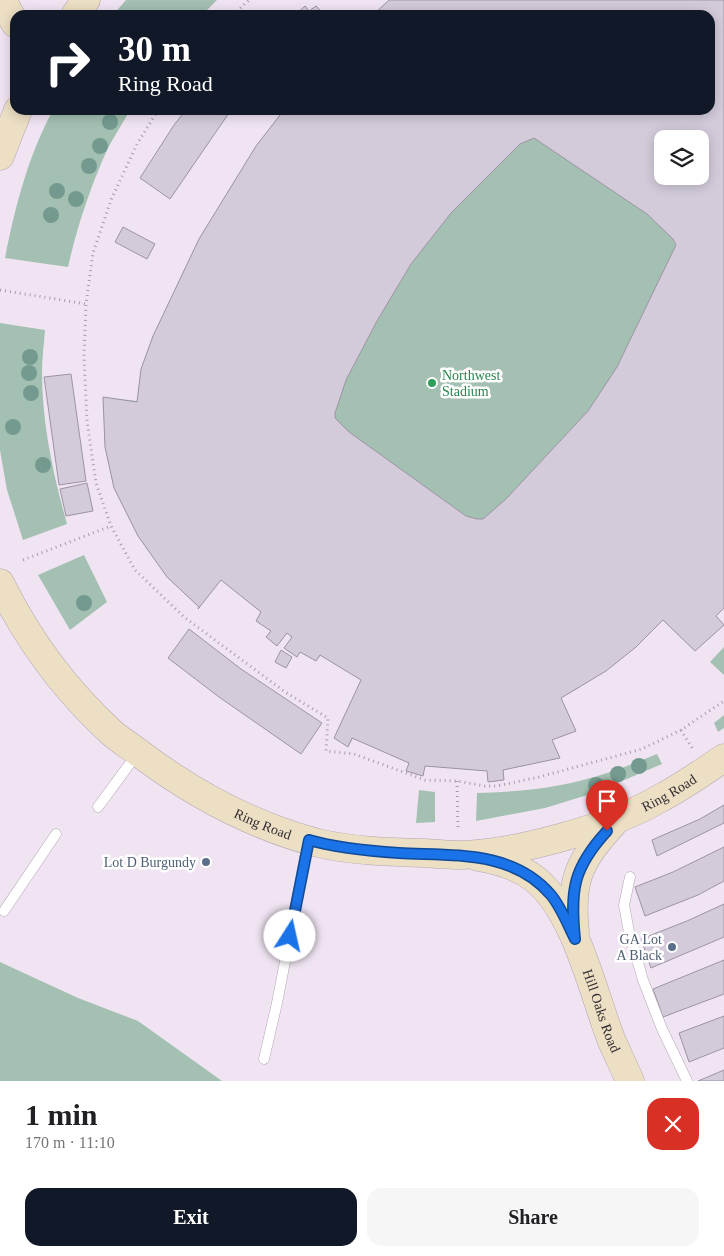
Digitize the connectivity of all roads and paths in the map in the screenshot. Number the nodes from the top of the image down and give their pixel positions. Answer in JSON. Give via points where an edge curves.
{"nodes":[{"id":1,"x":2,"y":0,"type":"edge"},
{"id":2,"x":248,"y":0,"type":"edge"},
{"id":3,"x":238,"y":10,"type":"edge"},
{"id":4,"x":10,"y":14,"type":"edge"},
{"id":5,"x":16,"y":115,"type":"edge"},
{"id":6,"x":155,"y":115,"type":"edge"},
{"id":7,"x":0,"y":156,"type":"edge"},
{"id":8,"x":0,"y":290,"type":"edge"},
{"id":9,"x":86,"y":304,"type":"junction"},
{"id":10,"x":111,"y":526,"type":"junction"},
{"id":11,"x":23,"y":560,"type":"dead end"},
{"id":12,"x":0,"y":583,"type":"edge"},
{"id":13,"x":724,"y":701,"type":"edge"},
{"id":14,"x":681,"y":730,"type":"junction"},
{"id":15,"x":138,"y":752,"type":"junction"},
{"id":16,"x":696,"y":753,"type":"dead end"},
{"id":17,"x":724,"y":758,"type":"edge"},
{"id":18,"x":457,"y":781,"type":"junction"},
{"id":19,"x":98,"y":807,"type":"dead end"},
{"id":20,"x":619,"y":817,"type":"junction"},
{"id":21,"x":56,"y":834,"type":"dead end"},
{"id":22,"x":309,"y":840,"type":"junction"},
{"id":23,"x":460,"y":842,"type":"junction"},
{"id":24,"x":630,"y":877,"type":"dead end"},
{"id":25,"x":4,"y":911,"type":"dead end"},
{"id":26,"x":575,"y":939,"type":"junction"},
{"id":27,"x":264,"y":1059,"type":"dead end"},
{"id":28,"x":630,"y":1081,"type":"edge"},
{"id":29,"x":687,"y":1081,"type":"edge"}],
"edges":[{"from":1,"to":4,"type":"main road"},
{"from":2,"to":3,"type":"path"},
{"from":5,"to":7,"type":"main road"},
{"from":6,"to":9,"type":"path","via":[[110,200],[93,253]]},
{"from":8,"to":9,"type":"path"},
{"from":9,"to":10,"type":"path","via":[[86,421],[96,483]]},
{"from":10,"to":11,"type":"path"},
{"from":10,"to":18,"type":"path","via":[[136,570],[184,617],[285,692],[328,718],[326,750],[354,754],[425,780]]},
{"from":12,"to":15,"type":"main road","name":"Ring Road","via":[[33,641],[75,695],[112,733]]},
{"from":13,"to":14,"type":"path"},
{"from":14,"to":16,"type":"path"},
{"from":14,"to":18,"type":"path","via":[[642,749],[539,777],[496,786]]},
{"from":15,"to":19,"type":"lane"},
{"from":15,"to":22,"type":"main road","name":"Ring Road","via":[[209,800]]},
{"from":17,"to":20,"type":"main road","name":"Ring Road","via":[[658,800]]},
{"from":18,"to":23,"type":"path"},
{"from":20,"to":23,"type":"main road","name":"Ring Road","via":[[512,849]]},
{"from":20,"to":26,"type":"main road","name":"Hill Oaks Road","via":[[582,864],[572,907]]},
{"from":21,"to":25,"type":"lane"},
{"from":22,"to":23,"type":"main road","name":"Ring Road","via":[[365,850]]},
{"from":22,"to":27,"type":"lane"},
{"from":23,"to":26,"type":"main road","name":"Hill Oaks Road","via":[[534,879],[552,896]]},
{"from":24,"to":29,"type":"lane","via":[[624,905],[629,932],[659,1021]]},
{"from":26,"to":28,"type":"main road","name":"Hill Oaks Road"}]}
